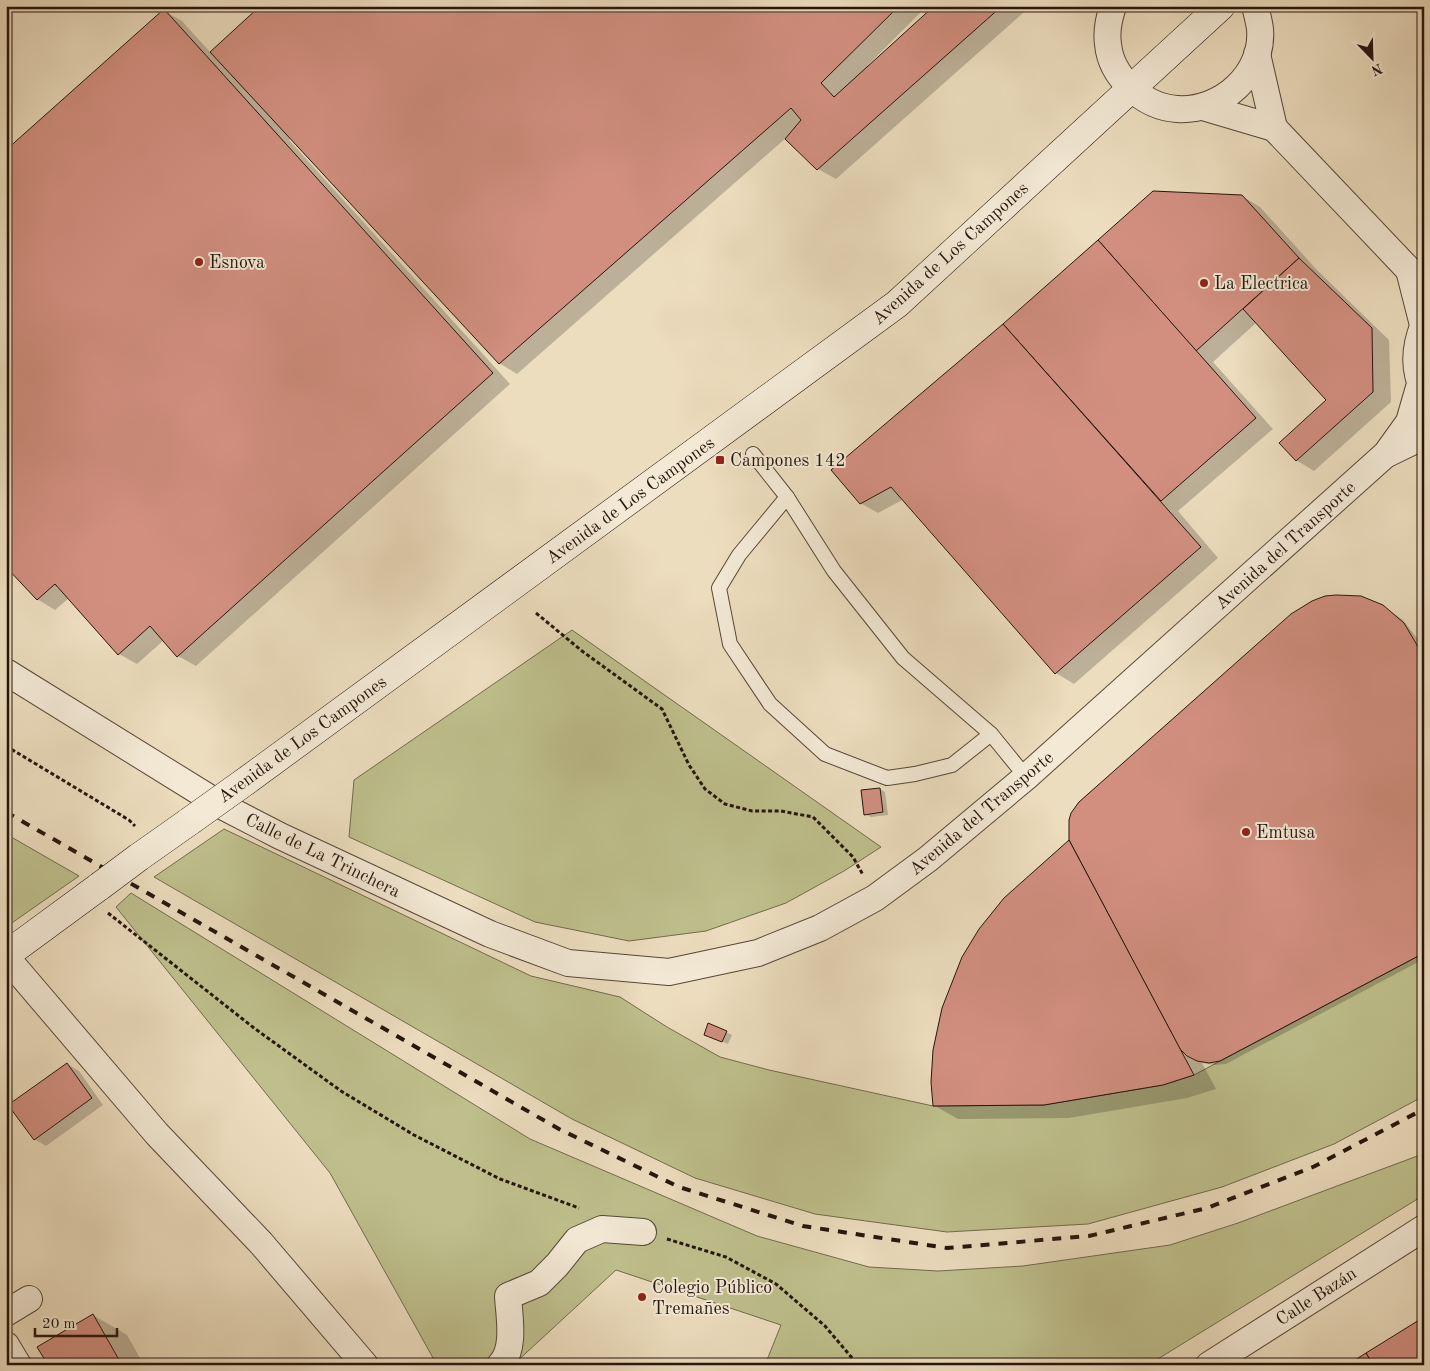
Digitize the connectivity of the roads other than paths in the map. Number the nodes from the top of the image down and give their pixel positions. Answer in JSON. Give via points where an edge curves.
{"nodes":[{"id":1,"x":1113,"y":6,"type":"edge"},
{"id":2,"x":1221,"y":6,"type":"edge"},
{"id":3,"x":1255,"y":6,"type":"edge"},
{"id":4,"x":1257,"y":54,"type":"junction"},
{"id":5,"x":1131,"y":89,"type":"junction"},
{"id":6,"x":1203,"y":107,"type":"junction"},
{"id":7,"x":1274,"y":128,"type":"junction"},
{"id":8,"x":1416,"y":272,"type":"edge"},
{"id":9,"x":1423,"y":325,"type":"edge"},
{"id":10,"x":1422,"y":388,"type":"edge"},
{"id":11,"x":1424,"y":436,"type":"edge"},
{"id":12,"x":753,"y":454,"type":"dead end"},
{"id":13,"x":1386,"y":454,"type":"junction"},
{"id":14,"x":787,"y":497,"type":"junction"},
{"id":15,"x":6,"y":672,"type":"edge"},
{"id":16,"x":991,"y":734,"type":"junction"},
{"id":17,"x":1026,"y":777,"type":"junction"},
{"id":18,"x":490,"y":934,"type":"joint"},
{"id":19,"x":6,"y":956,"type":"edge"},
{"id":20,"x":1424,"y":1228,"type":"edge"},
{"id":21,"x":643,"y":1232,"type":"road end"},
{"id":22,"x":29,"y":1299,"type":"dead end"},
{"id":23,"x":6,"y":1313,"type":"edge"},
{"id":24,"x":6,"y":1345,"type":"edge"},
{"id":25,"x":18,"y":1365,"type":"edge"},
{"id":26,"x":365,"y":1365,"type":"edge"},
{"id":27,"x":500,"y":1365,"type":"edge"},
{"id":28,"x":1209,"y":1365,"type":"edge"}],
"edges":[{"from":1,"to":5,"type":"street","via":[[1108,20],[1108,45],[1116,69]]},
{"from":2,"to":5,"type":"street","name":"Avenida de Los Campones"},
{"from":3,"to":4,"type":"street","via":[[1260,30]]},
{"from":4,"to":6,"type":"street","via":[[1244,79],[1227,96]]},
{"from":4,"to":7,"type":"street"},
{"from":5,"to":6,"type":"street","via":[[1152,103],[1177,109]]},
{"from":5,"to":19,"type":"street","name":"Avenida de Los Campones","bridge":true,"via":[[897,304]]},
{"from":6,"to":7,"type":"street"},
{"from":7,"to":8,"type":"street"},
{"from":8,"to":9,"type":"street"},
{"from":9,"to":10,"type":"street","via":[[1417,344],[1416,365]]},
{"from":10,"to":13,"type":"street","via":[[1409,422]]},
{"from":11,"to":13,"type":"street"},
{"from":12,"to":14,"type":"lane"},
{"from":13,"to":17,"type":"street","name":"Avenida del Transporte"},
{"from":14,"to":16,"type":"lane","via":[[834,571],[903,658]]},
{"from":14,"to":16,"type":"lane","via":[[738,555],[718,588],[730,644],[770,704],[824,754],[887,778],[952,765]]},
{"from":15,"to":18,"type":"street","name":"Calle de La Trinchera","via":[[224,807]]},
{"from":16,"to":17,"type":"lane"},
{"from":17,"to":18,"type":"street","name":"Avenida del Transporte","via":[[928,859],[875,898],[820,928],[758,953],[669,972],[568,963]]},
{"from":19,"to":26,"type":"street","via":[[157,1134],[261,1243]]},
{"from":20,"to":28,"type":"street","name":"Calle Bazán"},
{"from":21,"to":27,"type":"street","via":[[602,1229],[577,1240],[539,1283],[508,1296],[510,1345]]},
{"from":22,"to":23,"type":"street"},
{"from":24,"to":25,"type":"street"}]}
